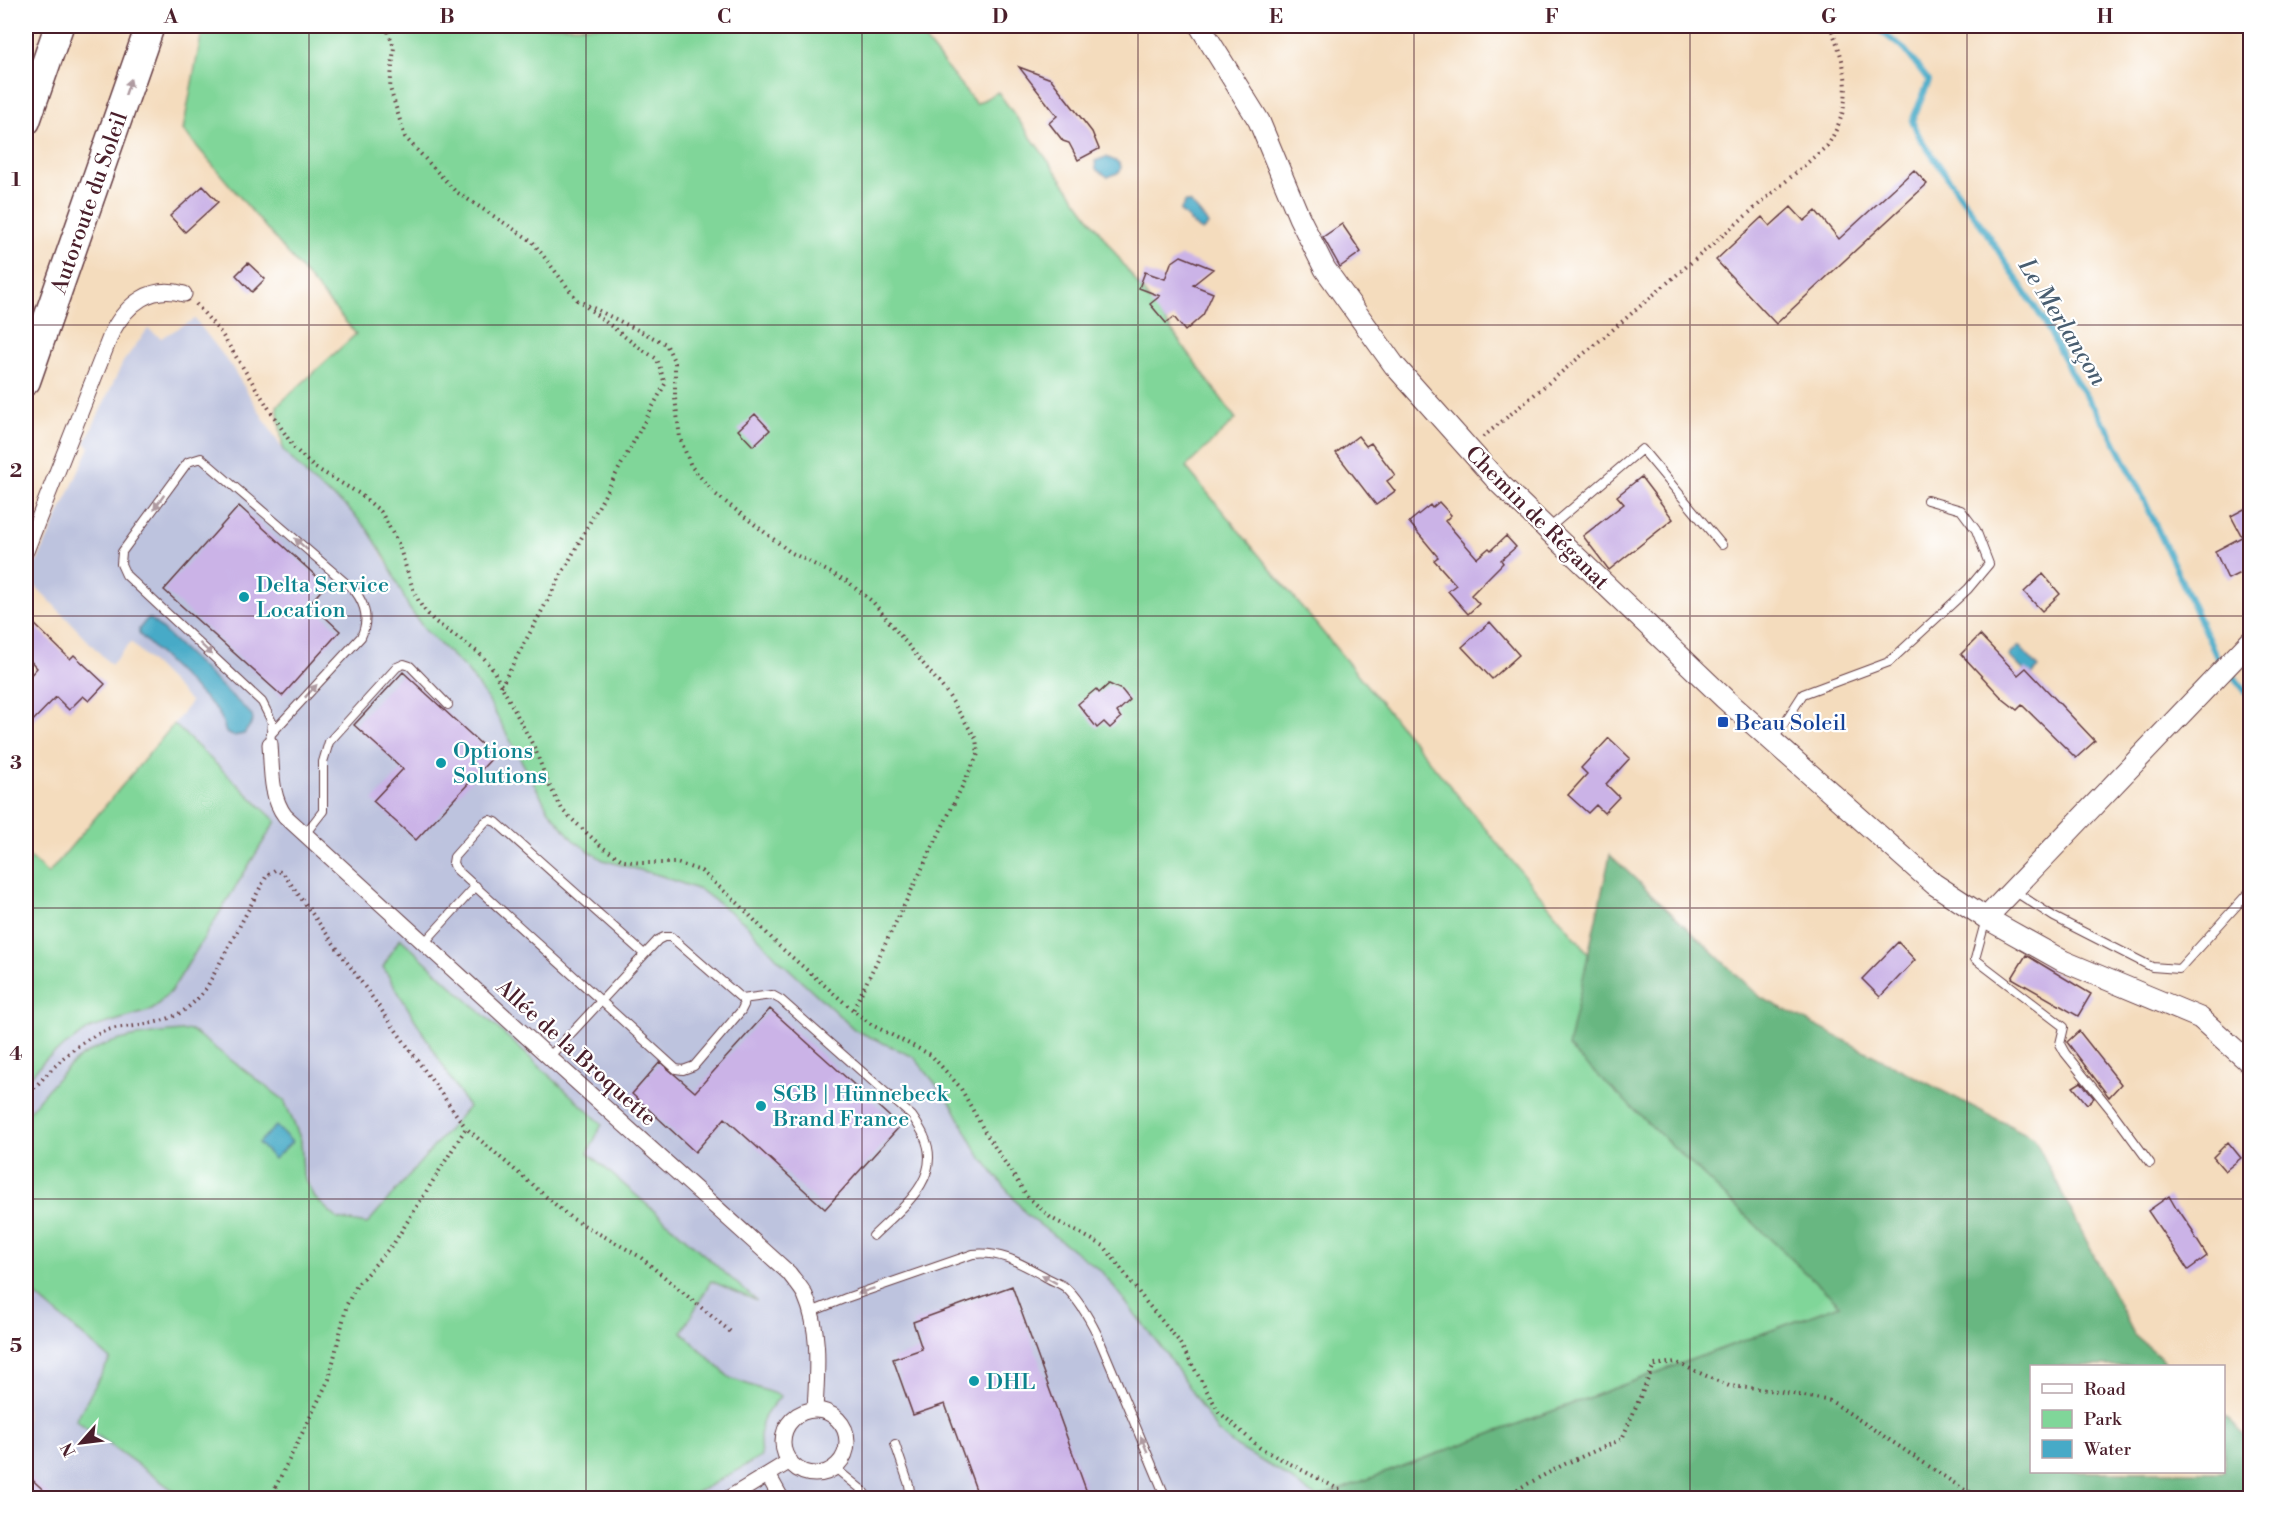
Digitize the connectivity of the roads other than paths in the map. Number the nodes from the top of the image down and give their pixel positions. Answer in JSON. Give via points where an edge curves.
{"nodes":[{"id":1,"x":59,"y":26,"type":"edge"},
{"id":2,"x":150,"y":26,"type":"edge"},
{"id":3,"x":1200,"y":26,"type":"edge"},
{"id":4,"x":26,"y":121,"type":"edge"},
{"id":5,"x":184,"y":294,"type":"road end"},
{"id":6,"x":26,"y":381,"type":"edge"},
{"id":7,"x":1927,"y":500,"type":"dead end"},
{"id":8,"x":1548,"y":529,"type":"junction"},
{"id":9,"x":1722,"y":545,"type":"dead end"},
{"id":10,"x":26,"y":551,"type":"edge"},
{"id":11,"x":2250,"y":642,"type":"edge"},
{"id":12,"x":448,"y":705,"type":"dead end"},
{"id":13,"x":271,"y":739,"type":"junction"},
{"id":14,"x":1773,"y":741,"type":"junction"},
{"id":15,"x":305,"y":834,"type":"junction"},
{"id":16,"x":476,"y":886,"type":"junction"},
{"id":17,"x":2013,"y":890,"type":"junction"},
{"id":18,"x":2250,"y":891,"type":"edge"},
{"id":19,"x":1986,"y":918,"type":"junction"},
{"id":20,"x":424,"y":943,"type":"junction"},
{"id":21,"x":644,"y":954,"type":"junction"},
{"id":22,"x":742,"y":999,"type":"junction"},
{"id":23,"x":601,"y":1000,"type":"junction"},
{"id":24,"x":549,"y":1058,"type":"junction"},
{"id":25,"x":2250,"y":1063,"type":"edge"},
{"id":26,"x":2150,"y":1163,"type":"dead end"},
{"id":27,"x":873,"y":1236,"type":"dead end"},
{"id":28,"x":811,"y":1312,"type":"junction"},
{"id":29,"x":816,"y":1410,"type":"junction"},
{"id":30,"x":895,"y":1444,"type":"dead end"},
{"id":31,"x":790,"y":1461,"type":"junction"},
{"id":32,"x":834,"y":1467,"type":"junction"},
{"id":33,"x":768,"y":1475,"type":"junction"},
{"id":34,"x":729,"y":1498,"type":"edge"},
{"id":35,"x":781,"y":1498,"type":"edge"},
{"id":36,"x":868,"y":1498,"type":"edge"},
{"id":37,"x":911,"y":1498,"type":"edge"},
{"id":38,"x":1164,"y":1498,"type":"edge"}],
"edges":[{"from":1,"to":4,"type":"highway"},
{"from":6,"to":2,"type":"highway","name":"Autoroute du Soleil","one_way":true},
{"from":3,"to":8,"type":"street","name":"Chemin de Réganat","via":[[1259,121],[1325,269],[1394,365],[1500,484]]},
{"from":5,"to":10,"type":"street","via":[[154,292],[118,321]]},
{"from":7,"to":14,"type":"lane","via":[[1961,510],[1976,530],[1989,564],[1968,589],[1889,662],[1803,694]]},
{"from":8,"to":9,"type":"lane","via":[[1642,449]]},
{"from":8,"to":14,"type":"street","name":"Chemin de Réganat"},
{"from":11,"to":17,"type":"street"},
{"from":12,"to":15,"type":"lane","via":[[410,666],[397,667],[329,742],[323,762],[323,811]]},
{"from":13,"to":13,"type":"lane","one_way":true,"via":[[361,637],[366,612],[355,591],[201,458],[188,462],[122,552],[122,564],[126,575],[262,702],[272,722]]},
{"from":13,"to":15,"type":"street","name":"Allée de la Broquette","via":[[274,796],[285,816]]},
{"from":14,"to":19,"type":"street","name":"Chemin de Réganat","via":[[1934,884]]},
{"from":15,"to":20,"type":"street","name":"Allée de la Broquette"},
{"from":16,"to":20,"type":"lane"},
{"from":16,"to":21,"type":"lane","via":[[456,869],[454,857],[490,820]]},
{"from":16,"to":23,"type":"lane"},
{"from":17,"to":18,"type":"lane","via":[[2054,917],[2152,967],[2179,969]]},
{"from":17,"to":19,"type":"street"},
{"from":19,"to":25,"type":"street","name":"Chemin de Réganat","via":[[2063,961],[2200,1018]]},
{"from":19,"to":26,"type":"lane","via":[[1975,960],[2064,1027],[2060,1044],[2065,1053]]},
{"from":20,"to":24,"type":"street","name":"Allée de la Broquette"},
{"from":21,"to":22,"type":"lane","via":[[658,940],[670,938]]},
{"from":21,"to":23,"type":"lane"},
{"from":22,"to":23,"type":"lane","via":[[741,1011],[694,1066],[683,1070],[676,1069]]},
{"from":22,"to":27,"type":"lane","via":[[772,995],[781,1000],[912,1116],[925,1136],[930,1159],[927,1175],[919,1190]]},
{"from":23,"to":24,"type":"lane"},
{"from":24,"to":28,"type":"street","name":"Allée de la Broquette","via":[[789,1273]]},
{"from":28,"to":29,"type":"street","name":"Allée de la Broquette","via":[[817,1344]]},
{"from":38,"to":28,"type":"lane","one_way":true,"via":[[1085,1311],[1064,1287],[1018,1262],[987,1252],[973,1254]]},
{"from":29,"to":31,"type":"street","via":[[805,1412],[788,1424],[783,1443]]},
{"from":29,"to":32,"type":"street","via":[[836,1418],[843,1427],[846,1448]]},
{"from":30,"to":37,"type":"lane"},
{"from":31,"to":32,"type":"street","via":[[806,1473],[826,1472]]},
{"from":31,"to":33,"type":"street"},
{"from":32,"to":36,"type":"lane"},
{"from":33,"to":34,"type":"street"},
{"from":33,"to":35,"type":"street"}]}
